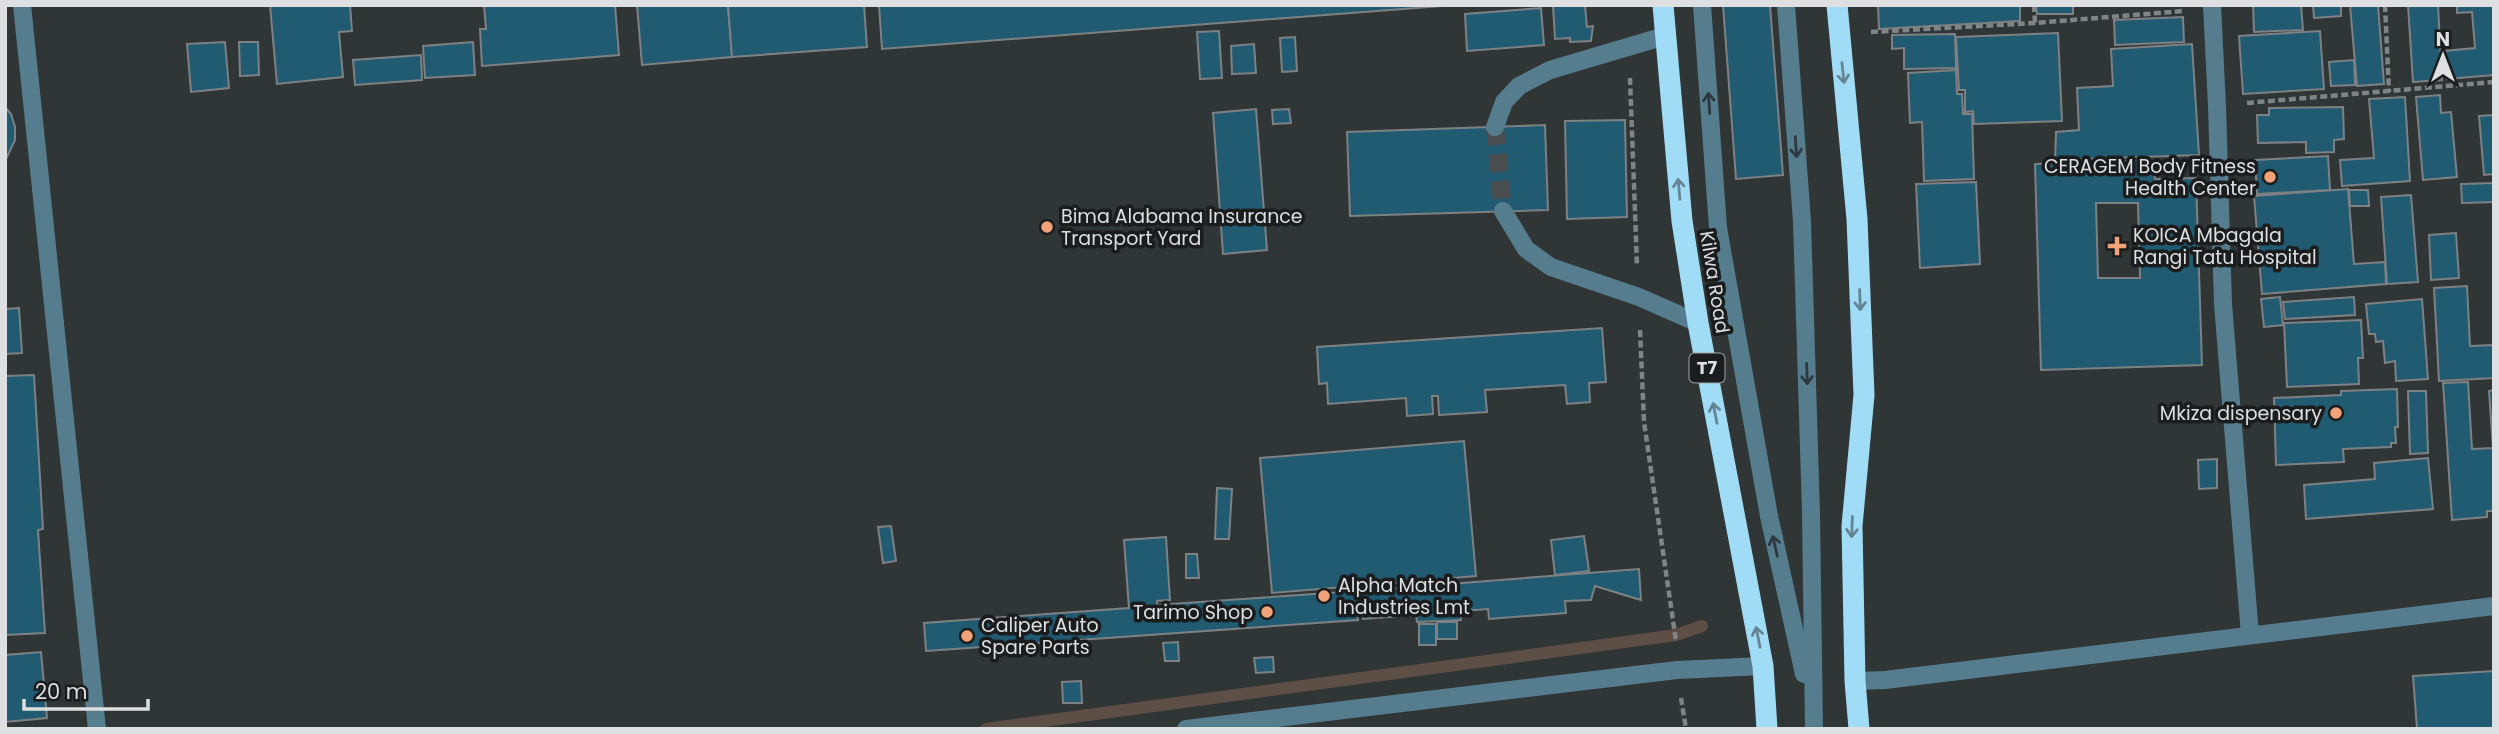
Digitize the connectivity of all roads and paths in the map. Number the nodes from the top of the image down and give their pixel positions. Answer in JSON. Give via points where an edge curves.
{"nodes":[{"id":1,"x":22,"y":5,"type":"edge"},
{"id":2,"x":1663,"y":5,"type":"edge"},
{"id":3,"x":1702,"y":5,"type":"edge"},
{"id":4,"x":1786,"y":5,"type":"edge"},
{"id":5,"x":1836,"y":5,"type":"edge"},
{"id":6,"x":2034,"y":5,"type":"edge"},
{"id":7,"x":2385,"y":5,"type":"edge"},
{"id":8,"x":2212,"y":7,"type":"edge"},
{"id":9,"x":2035,"y":23,"type":"junction"},
{"id":10,"x":1839,"y":34,"type":"junction"},
{"id":11,"x":1665,"y":36,"type":"junction"},
{"id":12,"x":1630,"y":48,"type":"junction"},
{"id":13,"x":2494,"y":82,"type":"edge"},
{"id":14,"x":2389,"y":92,"type":"junction"},
{"id":15,"x":2217,"y":106,"type":"junction"},
{"id":16,"x":1495,"y":127,"type":"tunnel mouth"},
{"id":17,"x":1503,"y":211,"type":"tunnel mouth"},
{"id":18,"x":1639,"y":297,"type":"junction"},
{"id":19,"x":1698,"y":323,"type":"junction"},
{"id":20,"x":2494,"y":606,"type":"edge"},
{"id":21,"x":2250,"y":635,"type":"junction"},
{"id":22,"x":1763,"y":666,"type":"junction"},
{"id":23,"x":1677,"y":670,"type":"junction"},
{"id":24,"x":1855,"y":681,"type":"junction"},
{"id":25,"x":1812,"y":708,"type":"junction"},
{"id":26,"x":97,"y":729,"type":"edge"},
{"id":27,"x":1186,"y":729,"type":"edge"},
{"id":28,"x":1686,"y":729,"type":"edge"},
{"id":29,"x":1767,"y":729,"type":"edge"},
{"id":30,"x":1814,"y":729,"type":"edge"},
{"id":31,"x":1859,"y":729,"type":"edge"}],
"edges":[{"from":1,"to":26,"type":"street"},
{"from":2,"to":11,"type":"highway","name":"Kilwa Road","number":"T7"},
{"from":25,"to":3,"type":"street","one_way":true,"via":[[1769,516],[1718,228]]},
{"from":4,"to":25,"type":"street","one_way":true,"via":[[1802,235]]},
{"from":5,"to":10,"type":"highway"},
{"from":6,"to":9,"type":"path"},
{"from":7,"to":14,"type":"path"},
{"from":8,"to":9,"type":"path"},
{"from":8,"to":15,"type":"street"},
{"from":9,"to":10,"type":"path"},
{"from":10,"to":24,"type":"highway","one_way":true,"via":[[1857,219],[1864,395],[1852,526]]},
{"from":11,"to":12,"type":"street"},
{"from":19,"to":11,"type":"highway","name":"Kilwa Road","number":"T7","one_way":true,"via":[[1682,221]]},
{"from":12,"to":16,"type":"street","via":[[1550,71],[1519,86],[1504,102]]},
{"from":12,"to":18,"type":"path"},
{"from":13,"to":14,"type":"path"},
{"from":14,"to":15,"type":"path"},
{"from":15,"to":21,"type":"street","via":[[2223,304]]},
{"from":17,"to":18,"type":"street","via":[[1526,249],[1551,267]]},
{"from":18,"to":19,"type":"street"},
{"from":18,"to":23,"type":"path","via":[[1644,422],[1676,635]]},
{"from":22,"to":19,"type":"highway","name":"Kilwa Road","number":"T7","one_way":true},
{"from":20,"to":21,"type":"street"},
{"from":21,"to":24,"type":"street"},
{"from":22,"to":23,"type":"street"},
{"from":22,"to":29,"type":"highway","name":"Kilwa Road","number":"T7"},
{"from":23,"to":27,"type":"street"},
{"from":23,"to":28,"type":"path"},
{"from":24,"to":31,"type":"highway"},
{"from":25,"to":30,"type":"street"}]}
